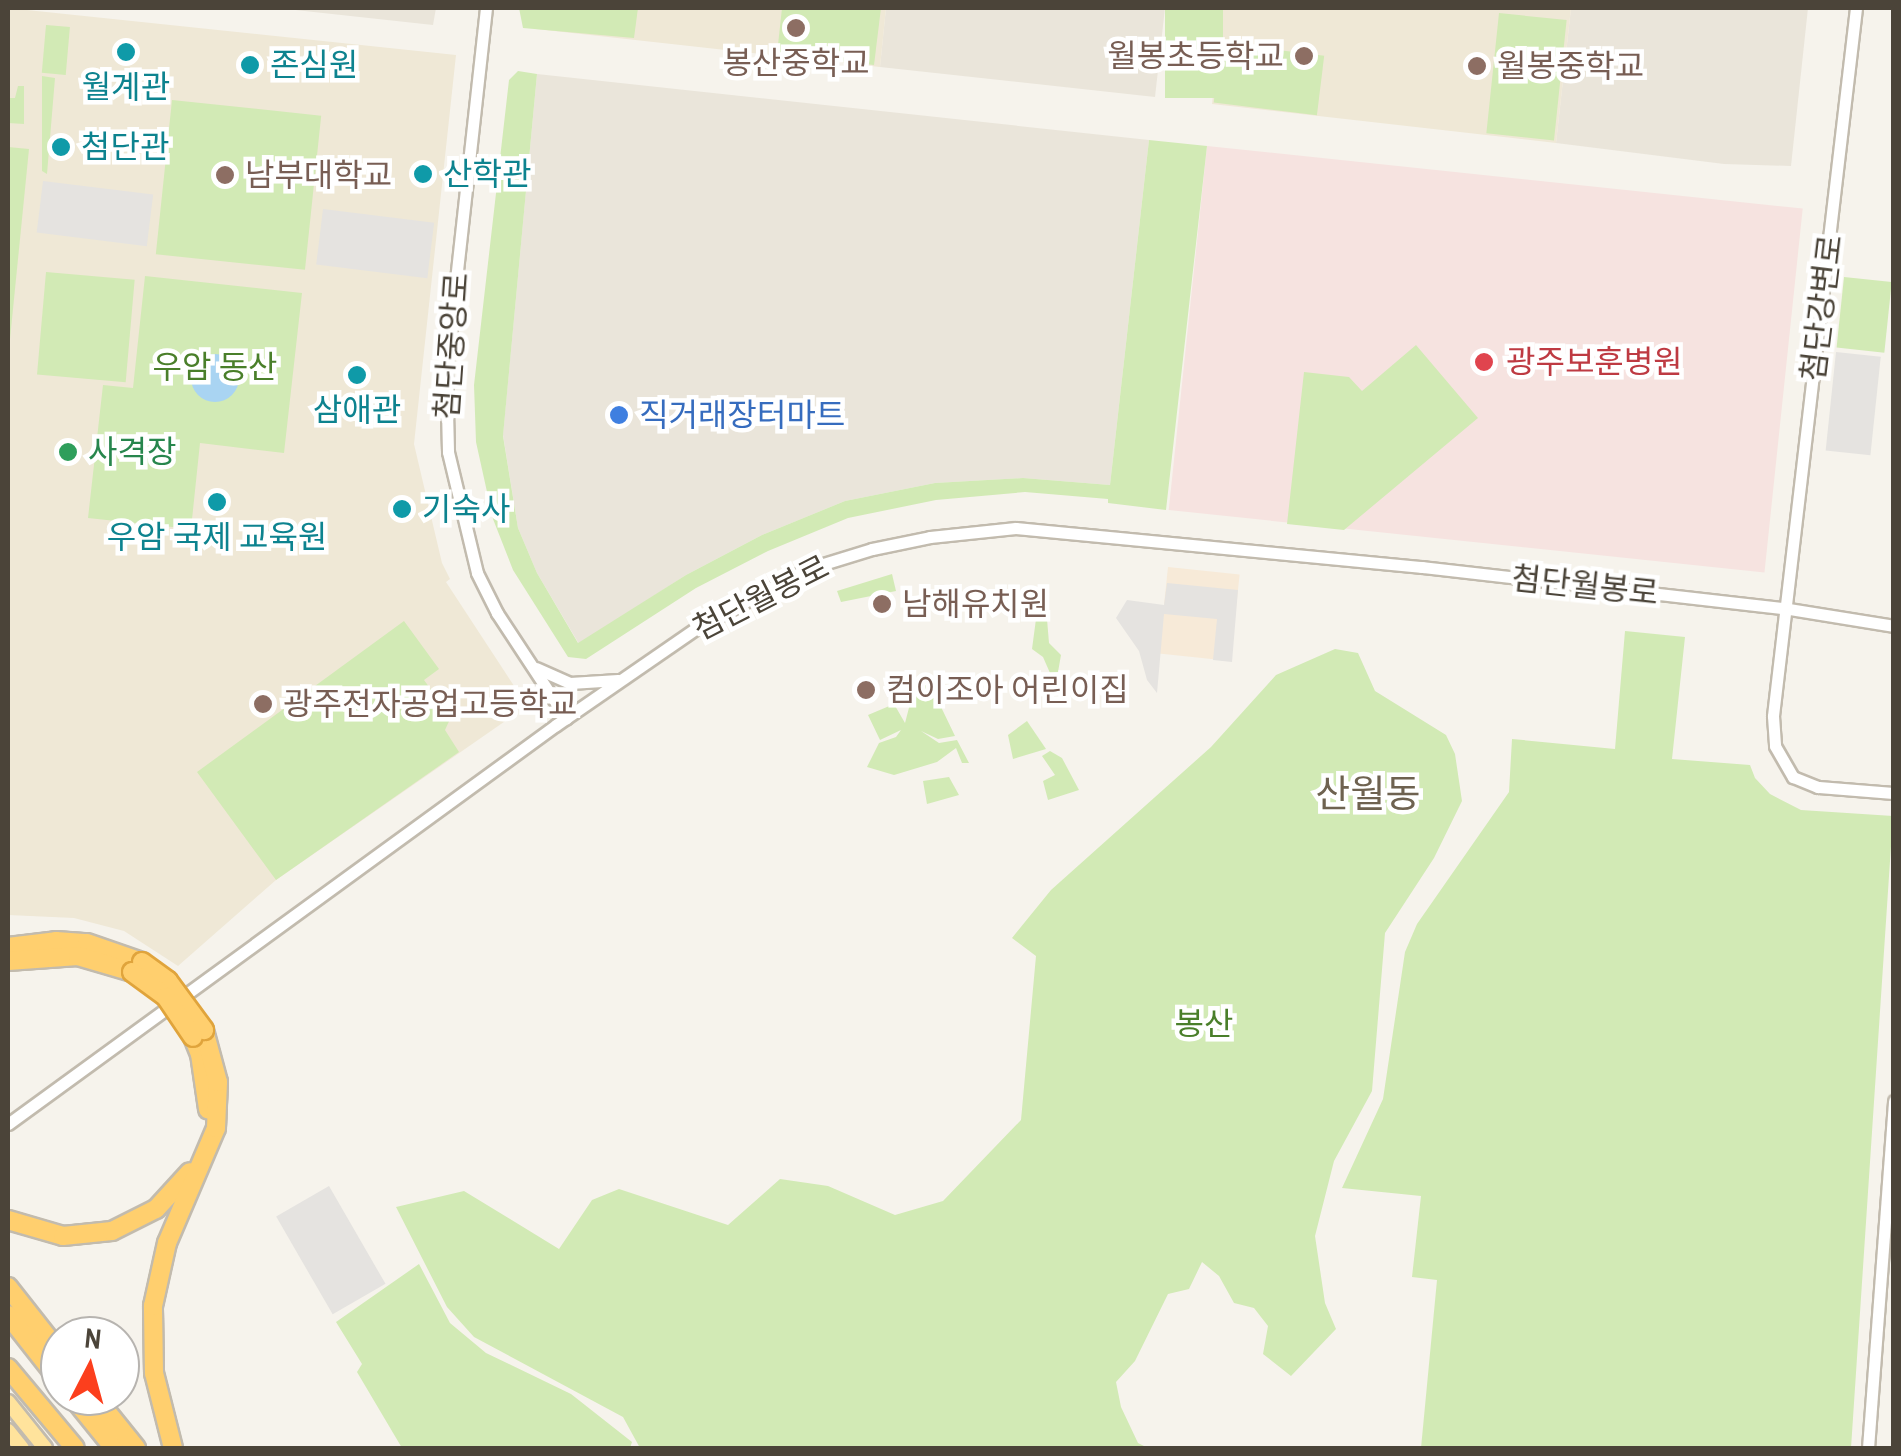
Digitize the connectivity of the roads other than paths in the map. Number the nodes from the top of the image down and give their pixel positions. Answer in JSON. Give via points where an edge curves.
{"nodes":[{"id":1,"x":486,"y":8,"type":"edge"},
{"id":2,"x":1856,"y":8,"type":"edge"},
{"id":3,"x":1784,"y":608,"type":"junction"},
{"id":4,"x":1894,"y":626,"type":"edge"},
{"id":5,"x":531,"y":665,"type":"junction"},
{"id":6,"x":622,"y":679,"type":"junction"},
{"id":7,"x":566,"y":718,"type":"junction"},
{"id":8,"x":1894,"y":793,"type":"edge"},
{"id":9,"x":8,"y":947,"type":"edge"},
{"id":10,"x":8,"y":961,"type":"edge"},
{"id":11,"x":198,"y":1033,"type":"junction"},
{"id":12,"x":1894,"y":1101,"type":"edge"},
{"id":13,"x":8,"y":1124,"type":"edge"},
{"id":14,"x":8,"y":1220,"type":"edge"},
{"id":15,"x":8,"y":1287,"type":"edge"},
{"id":16,"x":8,"y":1315,"type":"edge"},
{"id":17,"x":40,"y":1328,"type":"edge"},
{"id":18,"x":40,"y":1356,"type":"edge"},
{"id":19,"x":8,"y":1368,"type":"edge"},
{"id":20,"x":8,"y":1402,"type":"edge"},
{"id":21,"x":88,"y":1416,"type":"edge"},
{"id":22,"x":110,"y":1416,"type":"edge"},
{"id":23,"x":8,"y":1431,"type":"edge"},
{"id":24,"x":22,"y":1448,"type":"edge"},
{"id":25,"x":45,"y":1448,"type":"edge"},
{"id":26,"x":74,"y":1448,"type":"edge"},
{"id":27,"x":114,"y":1448,"type":"edge"},
{"id":28,"x":136,"y":1448,"type":"edge"},
{"id":29,"x":174,"y":1448,"type":"edge"},
{"id":30,"x":1868,"y":1448,"type":"edge"}],
"edges":[{"from":1,"to":5,"type":"street","name":"첨단중앙로","via":[[446,368],[447,439],[477,573]]},
{"from":2,"to":3,"type":"street","name":"첨단강변로"},
{"from":3,"to":4,"type":"street","name":"첨단월봉로"},
{"from":3,"to":6,"type":"street","name":"첨단월봉로","via":[[1001,529],[930,537],[808,568],[698,627]]},
{"from":3,"to":8,"type":"street","name":"첨단강변로","via":[[1773,716],[1775,746],[1793,777],[1818,788]]},
{"from":5,"to":6,"type":"street","via":[[570,683]]},
{"from":5,"to":7,"type":"street","name":"첨단중앙로"},
{"from":6,"to":7,"type":"street","name":"첨단월봉로"},
{"from":7,"to":13,"type":"street","name":"첨단월봉로"},
{"from":9,"to":11,"type":"highway","bridge":true,"via":[[56,940],[115,950],[168,981]]},
{"from":10,"to":11,"type":"highway","bridge":true,"via":[[60,955],[121,967],[166,998]]},
{"from":11,"to":14,"type":"highway","via":[[207,1125],[198,1157],[175,1192],[136,1222],[84,1236]]},
{"from":11,"to":29,"type":"highway","via":[[218,1082],[216,1128],[167,1243],[153,1306],[154,1373]]},
{"from":12,"to":30,"type":"street"},
{"from":15,"to":17,"type":"highway"},
{"from":16,"to":18,"type":"highway"},
{"from":19,"to":26,"type":"highway"},
{"from":20,"to":25,"type":"main road"},
{"from":21,"to":27,"type":"highway"},
{"from":22,"to":28,"type":"highway"},
{"from":23,"to":24,"type":"main road"}]}
